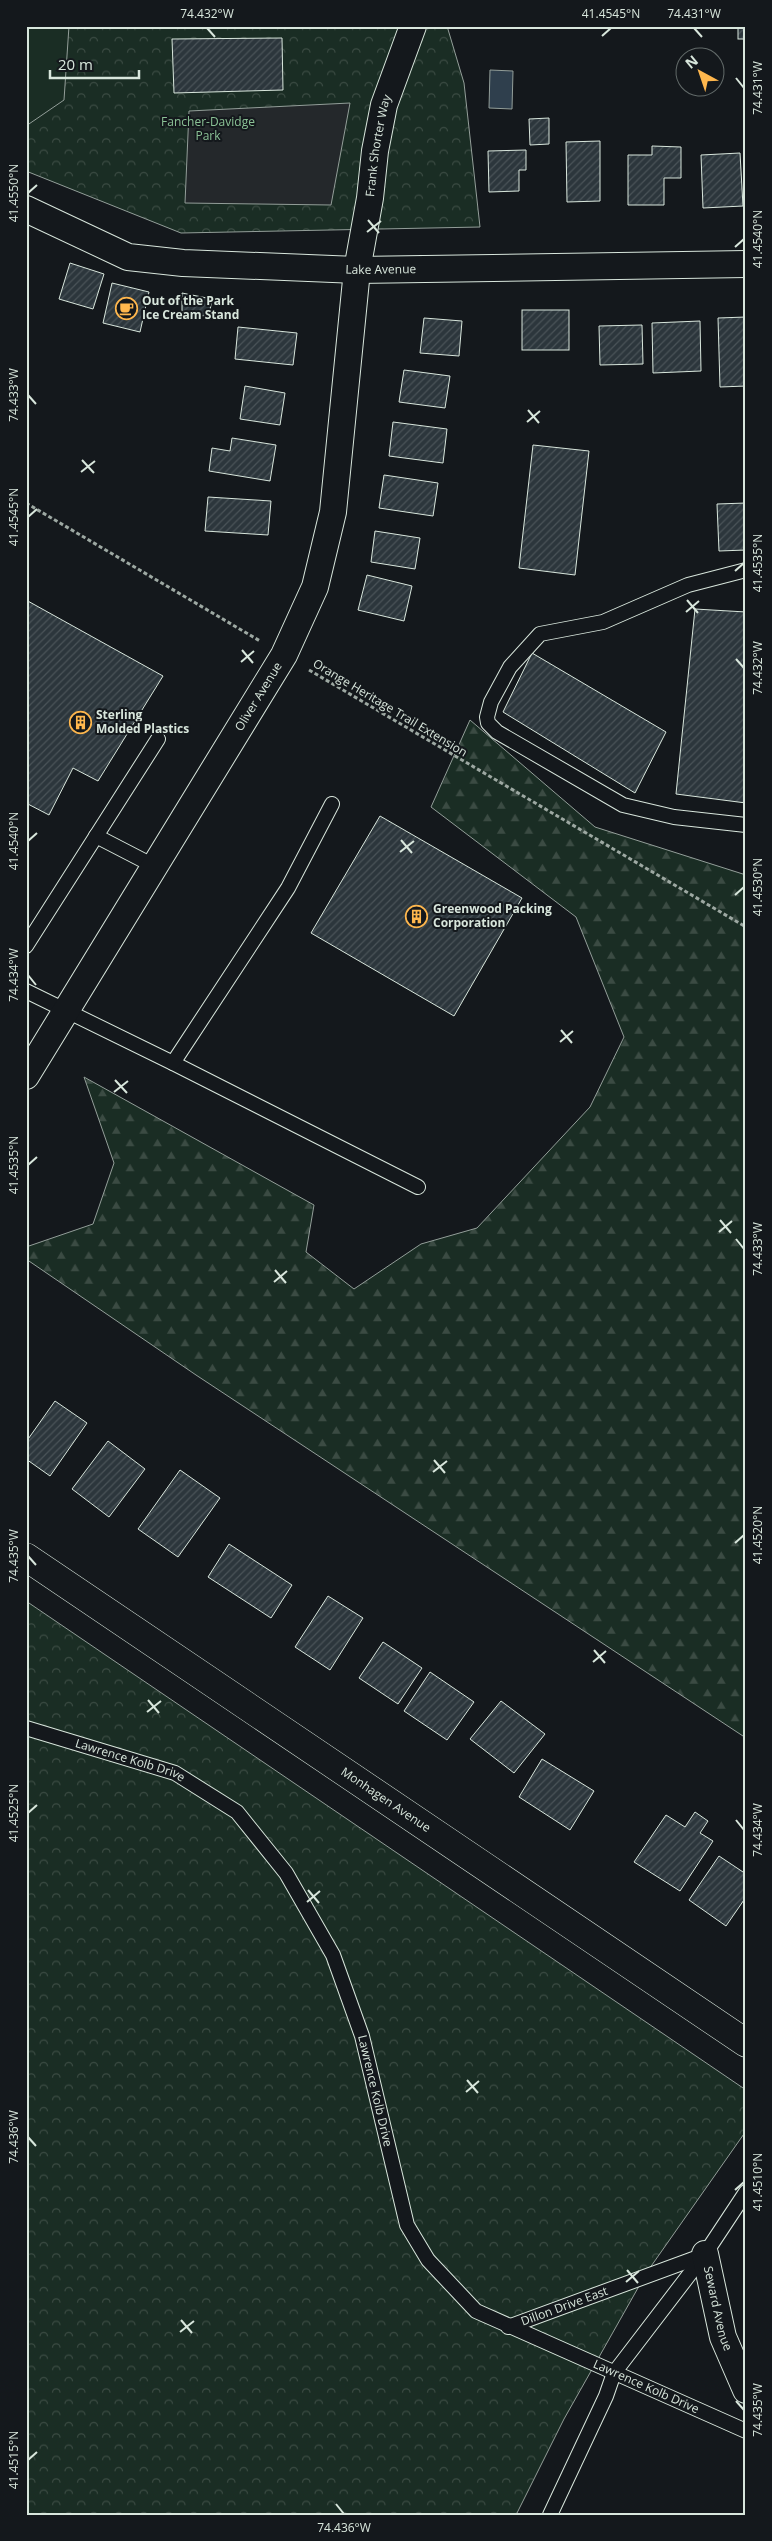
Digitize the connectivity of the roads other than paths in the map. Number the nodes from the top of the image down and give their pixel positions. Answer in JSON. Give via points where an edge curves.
{"nodes":[{"id":1,"x":413,"y":26,"type":"edge"},
{"id":2,"x":26,"y":209,"type":"edge"},
{"id":3,"x":746,"y":264,"type":"edge"},
{"id":4,"x":357,"y":270,"type":"junction"},
{"id":5,"x":746,"y":570,"type":"edge"},
{"id":6,"x":158,"y":738,"type":"dead end"},
{"id":7,"x":332,"y":804,"type":"dead end"},
{"id":8,"x":746,"y":825,"type":"edge"},
{"id":9,"x":96,"y":836,"type":"junction"},
{"id":10,"x":154,"y":866,"type":"junction"},
{"id":11,"x":26,"y":946,"type":"edge"},
{"id":12,"x":26,"y":991,"type":"edge"},
{"id":13,"x":66,"y":1010,"type":"junction"},
{"id":14,"x":173,"y":1063,"type":"junction"},
{"id":15,"x":26,"y":1076,"type":"edge"},
{"id":16,"x":418,"y":1187,"type":"dead end"},
{"id":17,"x":26,"y":1556,"type":"edge"},
{"id":18,"x":26,"y":1728,"type":"edge"},
{"id":19,"x":746,"y":2043,"type":"edge"},
{"id":20,"x":746,"y":2192,"type":"edge"},
{"id":21,"x":705,"y":2254,"type":"junction"},
{"id":22,"x":508,"y":2327,"type":"junction"},
{"id":23,"x":614,"y":2373,"type":"junction"},
{"id":24,"x":746,"y":2390,"type":"edge"},
{"id":25,"x":746,"y":2431,"type":"edge"},
{"id":26,"x":550,"y":2515,"type":"edge"}],
"edges":[{"from":1,"to":4,"type":"street","name":"Frank Shorter Way","via":[[384,105]]},
{"from":2,"to":4,"type":"street","name":"Lake Avenue","via":[[128,257],[182,263]]},
{"from":3,"to":4,"type":"street","name":"Lake Avenue"},
{"from":4,"to":10,"type":"street","name":"Oliver Avenue","via":[[333,512],[315,587],[284,655]]},
{"from":5,"to":8,"type":"lane","via":[[688,585],[603,622],[540,634],[510,667],[486,717],[497,732],[623,805],[674,817]]},
{"from":6,"to":9,"type":"lane"},
{"from":7,"to":14,"type":"lane","via":[[288,888]]},
{"from":9,"to":10,"type":"lane"},
{"from":9,"to":11,"type":"lane"},
{"from":10,"to":13,"type":"street","name":"Oliver Avenue"},
{"from":12,"to":13,"type":"lane"},
{"from":13,"to":14,"type":"lane"},
{"from":13,"to":15,"type":"street","name":"Oliver Avenue"},
{"from":14,"to":16,"type":"lane"},
{"from":17,"to":19,"type":"main road","name":"Monhagen Avenue"},
{"from":18,"to":22,"type":"lane","name":"Lawrence Kolb Drive","via":[[175,1773],[236,1812],[286,1872],[333,1955],[362,2036],[407,2225],[428,2260],[476,2311]]},
{"from":20,"to":21,"type":"lane"},
{"from":21,"to":22,"type":"lane","name":"Dillon Drive East"},
{"from":21,"to":23,"type":"lane"},
{"from":21,"to":24,"type":"street","name":"Seward Avenue","via":[[723,2336]]},
{"from":22,"to":23,"type":"lane","name":"Lawrence Kolb Drive"},
{"from":23,"to":25,"type":"lane","name":"Lawrence Kolb Drive"},
{"from":23,"to":26,"type":"lane"}]}
